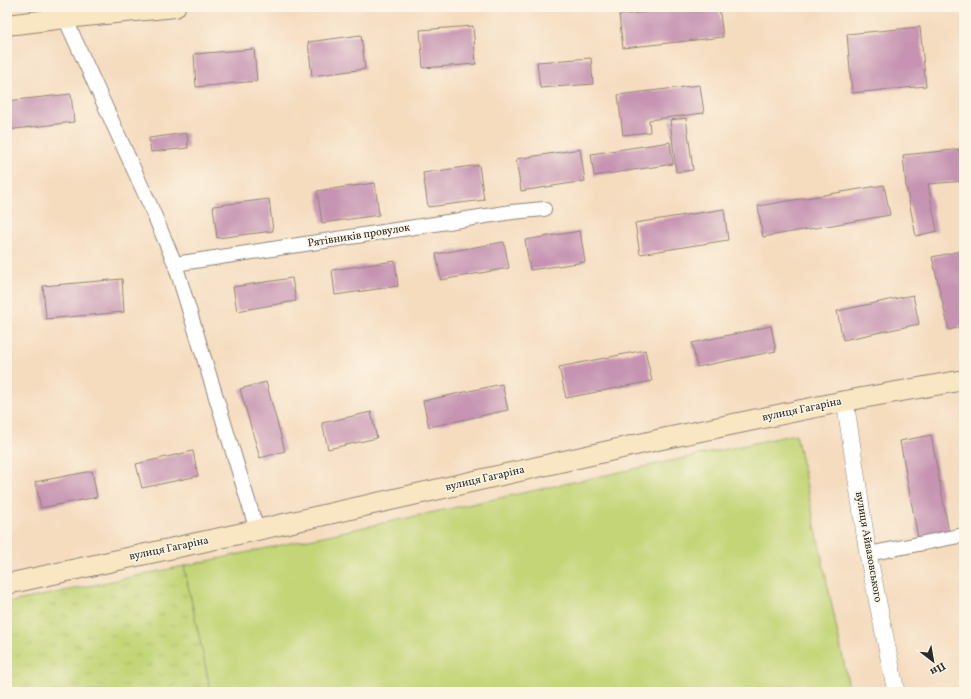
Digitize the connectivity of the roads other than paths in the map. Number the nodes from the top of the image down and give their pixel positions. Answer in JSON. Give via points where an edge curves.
{"nodes":[{"id":1,"x":175,"y":7,"type":"edge"},
{"id":2,"x":65,"y":18,"type":"junction"},
{"id":3,"x":7,"y":25,"type":"edge"},
{"id":4,"x":544,"y":209,"type":"dead end"},
{"id":5,"x":174,"y":264,"type":"junction"},
{"id":6,"x":964,"y":380,"type":"edge"},
{"id":7,"x":845,"y":401,"type":"junction"},
{"id":8,"x":257,"y":530,"type":"junction"},
{"id":9,"x":964,"y":535,"type":"edge"},
{"id":10,"x":868,"y":554,"type":"junction"},
{"id":11,"x":7,"y":584,"type":"edge"},
{"id":12,"x":896,"y":692,"type":"edge"}],
"edges":[{"from":1,"to":2,"type":"main road"},
{"from":2,"to":3,"type":"main road"},
{"from":2,"to":5,"type":"street"},
{"from":4,"to":5,"type":"street","name":"Рятівників провулок"},
{"from":5,"to":8,"type":"street"},
{"from":6,"to":7,"type":"main road","name":"вулиця Гагаріна"},
{"from":7,"to":8,"type":"main road","name":"вулиця Гагаріна","via":[[654,440]]},
{"from":7,"to":10,"type":"street","name":"вулиця Айвазовського"},
{"from":8,"to":11,"type":"main road","name":"вулиця Гагаріна"},
{"from":9,"to":10,"type":"street"},
{"from":10,"to":12,"type":"street","name":"вулиця Айвазовського"}]}
